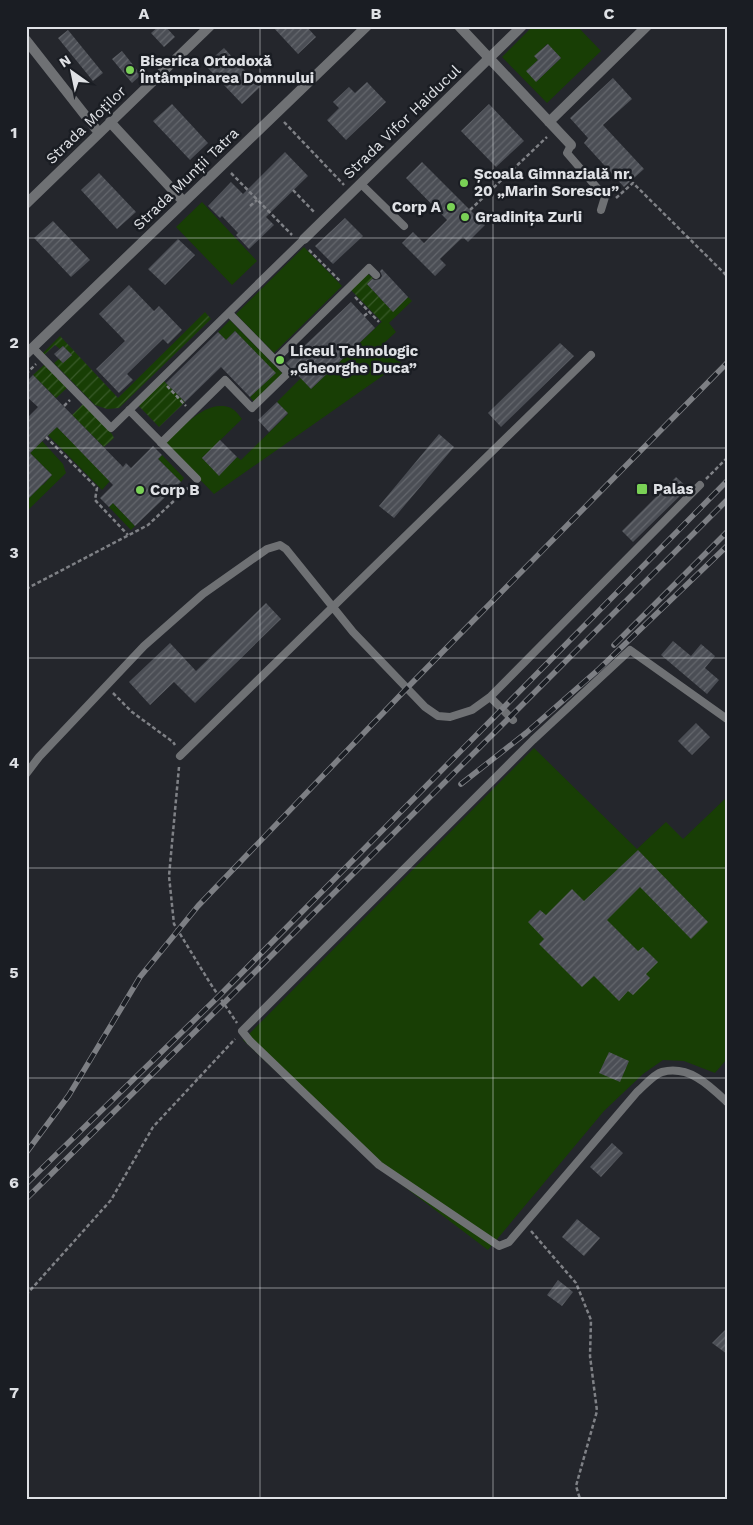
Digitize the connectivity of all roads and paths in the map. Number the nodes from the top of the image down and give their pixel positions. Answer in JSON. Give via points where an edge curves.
{"nodes":[{"id":1,"x":210,"y":26,"type":"edge"},
{"id":2,"x":367,"y":26,"type":"edge"},
{"id":3,"x":460,"y":26,"type":"edge"},
{"id":4,"x":522,"y":26,"type":"edge"},
{"id":5,"x":647,"y":26,"type":"edge"},
{"id":6,"x":26,"y":40,"type":"edge"},
{"id":7,"x":489,"y":58,"type":"junction"},
{"id":8,"x":276,"y":114,"type":"junction"},
{"id":9,"x":110,"y":122,"type":"junction"},
{"id":10,"x":552,"y":125,"type":"junction"},
{"id":11,"x":99,"y":134,"type":"junction"},
{"id":12,"x":571,"y":145,"type":"joint"},
{"id":13,"x":223,"y":165,"type":"junction"},
{"id":14,"x":632,"y":183,"type":"dead end"},
{"id":15,"x":361,"y":184,"type":"junction"},
{"id":16,"x":293,"y":190,"type":"dead end"},
{"id":17,"x":352,"y":192,"type":"junction"},
{"id":18,"x":257,"y":200,"type":"junction"},
{"id":19,"x":184,"y":202,"type":"junction"},
{"id":20,"x":26,"y":204,"type":"edge"},
{"id":21,"x":250,"y":206,"type":"dead end"},
{"id":22,"x":470,"y":210,"type":"dead end"},
{"id":23,"x":601,"y":210,"type":"dead end"},
{"id":24,"x":323,"y":221,"type":"junction"},
{"id":25,"x":404,"y":226,"type":"dead end"},
{"id":26,"x":302,"y":242,"type":"junction"},
{"id":27,"x":376,"y":275,"type":"dead end"},
{"id":28,"x":727,"y":276,"type":"edge"},
{"id":29,"x":369,"y":312,"type":"dead end"},
{"id":30,"x":229,"y":313,"type":"junction"},
{"id":31,"x":364,"y":316,"type":"dead end"},
{"id":32,"x":30,"y":351,"type":"edge"},
{"id":33,"x":591,"y":355,"type":"dead end"},
{"id":34,"x":275,"y":360,"type":"junction"},
{"id":35,"x":160,"y":380,"type":"junction"},
{"id":36,"x":186,"y":406,"type":"dead end"},
{"id":37,"x":129,"y":410,"type":"junction"},
{"id":38,"x":46,"y":437,"type":"dead end"},
{"id":39,"x":161,"y":443,"type":"junction"},
{"id":40,"x":727,"y":458,"type":"edge"},
{"id":41,"x":197,"y":479,"type":"joint"},
{"id":42,"x":700,"y":485,"type":"joint"},
{"id":43,"x":128,"y":536,"type":"junction"},
{"id":44,"x":26,"y":590,"type":"edge"},
{"id":45,"x":333,"y":607,"type":"junction"},
{"id":46,"x":107,"y":686,"type":"junction"},
{"id":47,"x":490,"y":697,"type":"junction"},
{"id":48,"x":727,"y":719,"type":"edge"},
{"id":49,"x":513,"y":720,"type":"dead end"},
{"id":50,"x":180,"y":756,"type":"junction"},
{"id":51,"x":26,"y":774,"type":"edge"},
{"id":52,"x":242,"y":1031,"type":"junction"},
{"id":53,"x":727,"y":1102,"type":"edge"},
{"id":54,"x":524,"y":1224,"type":"junction"},
{"id":55,"x":26,"y":1295,"type":"edge"},
{"id":56,"x":580,"y":1499,"type":"edge"}],
"edges":[{"from":1,"to":9,"type":"street","name":"Strada Moților"},
{"from":2,"to":8,"type":"street","name":"Strada Munții Tatra"},
{"from":3,"to":7,"type":"street"},
{"from":4,"to":7,"type":"street","name":"Strada Vifor Haiducul"},
{"from":5,"to":10,"type":"street"},
{"from":6,"to":11,"type":"street"},
{"from":7,"to":10,"type":"street"},
{"from":7,"to":15,"type":"street","name":"Strada Vifor Haiducul"},
{"from":8,"to":13,"type":"street","name":"Strada Munții Tatra"},
{"from":8,"to":17,"type":"path"},
{"from":9,"to":11,"type":"street","name":"Strada Moților"},
{"from":9,"to":19,"type":"street"},
{"from":10,"to":12,"type":"street"},
{"from":10,"to":22,"type":"path"},
{"from":11,"to":20,"type":"street","name":"Strada Moților"},
{"from":12,"to":23,"type":"lane","via":[[566,153],[605,197]]},
{"from":13,"to":18,"type":"path"},
{"from":13,"to":19,"type":"street","name":"Strada Munții Tatra"},
{"from":14,"to":28,"type":"path"},
{"from":15,"to":17,"type":"street","name":"Strada Vifor Haiducul"},
{"from":15,"to":25,"type":"lane"},
{"from":16,"to":24,"type":"path"},
{"from":17,"to":24,"type":"street","name":"Strada Vifor Haiducul"},
{"from":18,"to":21,"type":"path"},
{"from":18,"to":26,"type":"path"},
{"from":19,"to":32,"type":"street","name":"Strada Munții Tatra"},
{"from":24,"to":26,"type":"street","name":"Strada Vifor Haiducul"},
{"from":26,"to":30,"type":"lane"},
{"from":27,"to":34,"type":"lane","via":[[369,268]]},
{"from":29,"to":31,"type":"path"},
{"from":30,"to":34,"type":"lane"},
{"from":30,"to":35,"type":"lane"},
{"from":32,"to":37,"type":"lane","via":[[111,428]]},
{"from":33,"to":45,"type":"lane"},
{"from":34,"to":39,"type":"lane","via":[[288,373],[252,408],[225,380]]},
{"from":35,"to":36,"type":"path"},
{"from":35,"to":37,"type":"lane"},
{"from":37,"to":39,"type":"lane"},
{"from":38,"to":43,"type":"path","via":[[97,488],[94,500]]},
{"from":39,"to":41,"type":"lane"},
{"from":40,"to":42,"type":"path"},
{"from":41,"to":43,"type":"path","via":[[148,525]]},
{"from":42,"to":47,"type":"lane"},
{"from":43,"to":44,"type":"path"},
{"from":45,"to":46,"type":"lane","via":[[286,549],[280,545],[267,549],[203,594],[144,646]]},
{"from":45,"to":47,"type":"lane","via":[[366,646],[425,707],[438,716],[450,717],[472,710]]},
{"from":45,"to":50,"type":"lane"},
{"from":46,"to":50,"type":"path","via":[[132,712],[173,742]]},
{"from":46,"to":51,"type":"lane"},
{"from":47,"to":49,"type":"lane"},
{"from":48,"to":52,"type":"lane","via":[[630,650],[526,747]]},
{"from":50,"to":52,"type":"path","via":[[169,876],[174,924]]},
{"from":52,"to":54,"type":"lane","via":[[387,1170],[499,1246],[509,1242]]},
{"from":52,"to":55,"type":"path","via":[[153,1127],[110,1200]]},
{"from":53,"to":54,"type":"lane","via":[[710,1086],[686,1071],[661,1072],[637,1092]]},
{"from":54,"to":56,"type":"path","via":[[576,1283],[591,1320],[590,1356],[597,1411],[576,1486]]}]}
